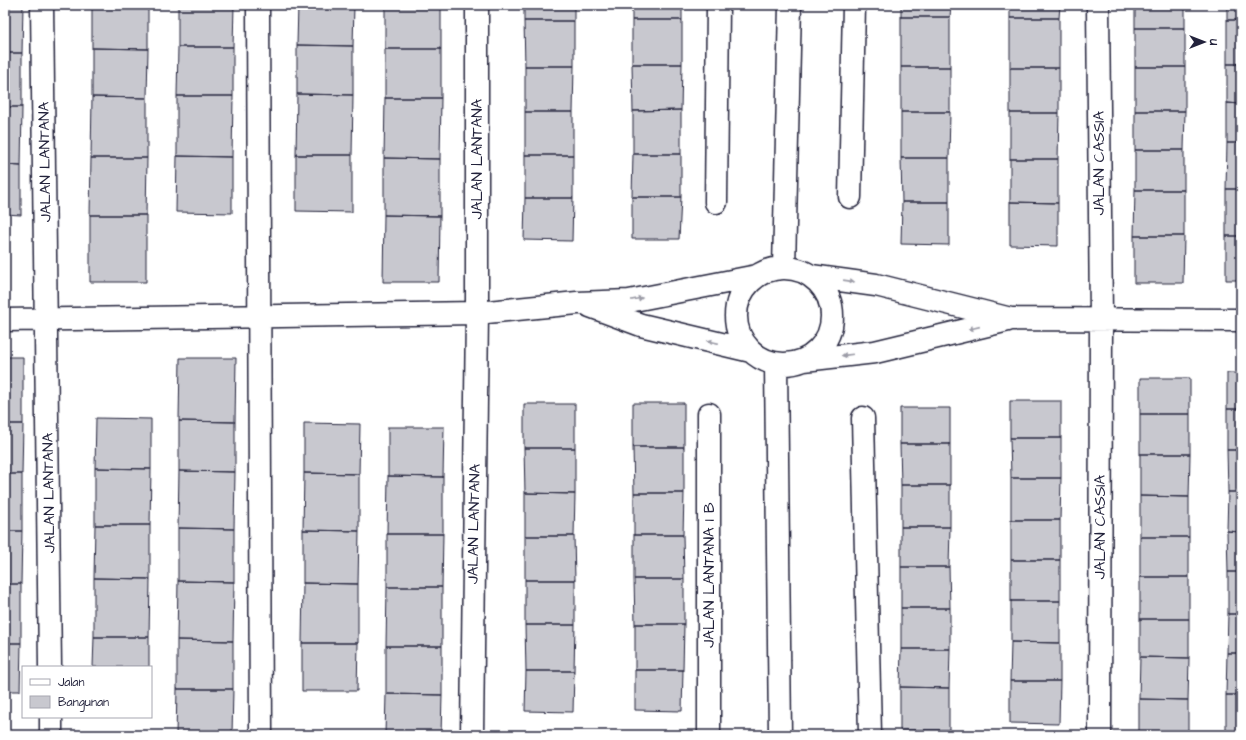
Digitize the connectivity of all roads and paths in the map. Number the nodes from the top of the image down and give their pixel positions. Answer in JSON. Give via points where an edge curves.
{"nodes":[{"id":1,"x":42,"y":5,"type":"edge"},
{"id":2,"x":258,"y":5,"type":"edge"},
{"id":3,"x":477,"y":5,"type":"edge"},
{"id":4,"x":718,"y":5,"type":"edge"},
{"id":5,"x":790,"y":5,"type":"edge"},
{"id":6,"x":854,"y":5,"type":"edge"},
{"id":7,"x":1098,"y":5,"type":"edge"},
{"id":8,"x":850,"y":197,"type":"dead end"},
{"id":9,"x":716,"y":202,"type":"dead end"},
{"id":10,"x":784,"y":268,"type":"junction"},
{"id":11,"x":757,"y":276,"type":"junction"},
{"id":12,"x":811,"y":276,"type":"junction"},
{"id":13,"x":584,"y":303,"type":"junction"},
{"id":14,"x":477,"y":313,"type":"junction"},
{"id":15,"x":258,"y":316,"type":"junction"},
{"id":16,"x":47,"y":319,"type":"junction"},
{"id":17,"x":1012,"y":319,"type":"junction"},
{"id":18,"x":5,"y":320,"type":"edge"},
{"id":19,"x":1101,"y":320,"type":"junction"},
{"id":20,"x":1241,"y":320,"type":"edge"},
{"id":21,"x":751,"y":351,"type":"junction"},
{"id":22,"x":804,"y":360,"type":"junction"},
{"id":23,"x":776,"y":364,"type":"junction"},
{"id":24,"x":709,"y":414,"type":"dead end"},
{"id":25,"x":863,"y":418,"type":"dead end"},
{"id":26,"x":50,"y":666,"type":"edge"},
{"id":27,"x":51,"y":718,"type":"edge"},
{"id":28,"x":51,"y":735,"type":"edge"},
{"id":29,"x":261,"y":735,"type":"edge"},
{"id":30,"x":472,"y":735,"type":"edge"},
{"id":31,"x":709,"y":735,"type":"edge"},
{"id":32,"x":780,"y":735,"type":"edge"},
{"id":33,"x":870,"y":735,"type":"edge"},
{"id":34,"x":1100,"y":735,"type":"edge"}],
"edges":[{"from":1,"to":16,"type":"street","name":"JALAN LANTANA"},
{"from":2,"to":15,"type":"street"},
{"from":3,"to":14,"type":"street","name":"JALAN LANTANA"},
{"from":4,"to":9,"type":"street"},
{"from":5,"to":10,"type":"street"},
{"from":6,"to":8,"type":"street"},
{"from":7,"to":19,"type":"street","name":"JALAN CASSIA"},
{"from":10,"to":11,"type":"street","via":[[769,270]]},
{"from":10,"to":12,"type":"street","via":[[798,270]]},
{"from":13,"to":11,"type":"street","one_way":true,"via":[[629,301]]},
{"from":11,"to":21,"type":"street","via":[[746,286],[739,298],[736,312],[737,327],[742,340]]},
{"from":12,"to":17,"type":"street","one_way":true,"via":[[876,285]]},
{"from":12,"to":22,"type":"street","via":[[823,288],[830,303],[832,320],[827,336],[818,350]]},
{"from":13,"to":14,"type":"street"},
{"from":21,"to":13,"type":"street","one_way":true,"via":[[641,325]]},
{"from":14,"to":15,"type":"street"},
{"from":14,"to":30,"type":"street","name":"JALAN LANTANA"},
{"from":15,"to":16,"type":"street"},
{"from":15,"to":29,"type":"street"},
{"from":16,"to":18,"type":"street"},
{"from":16,"to":26,"type":"street","name":"JALAN LANTANA"},
{"from":17,"to":19,"type":"street"},
{"from":17,"to":22,"type":"street","one_way":true,"via":[[875,352]]},
{"from":19,"to":20,"type":"street"},
{"from":19,"to":34,"type":"street","name":"JALAN CASSIA"},
{"from":21,"to":23,"type":"street","via":[[762,359]]},
{"from":22,"to":23,"type":"street","via":[[791,364]]},
{"from":23,"to":32,"type":"street"},
{"from":24,"to":31,"type":"street","name":"JALAN LANTANA I B"},
{"from":25,"to":33,"type":"street"},
{"from":27,"to":28,"type":"street"}]}
